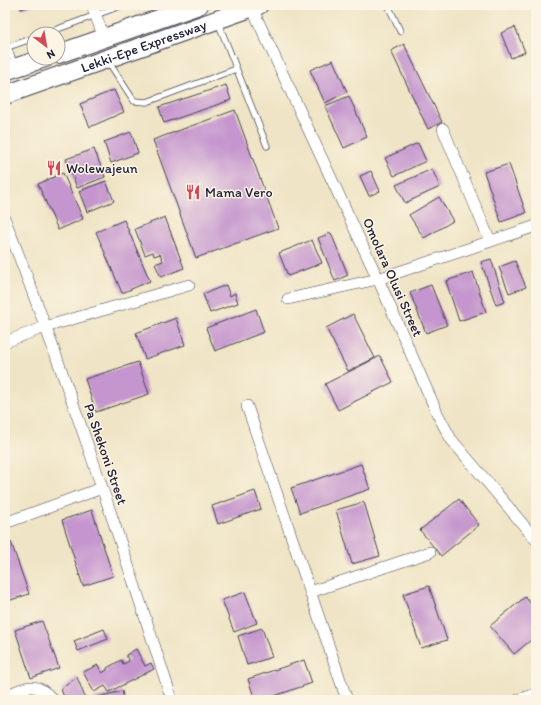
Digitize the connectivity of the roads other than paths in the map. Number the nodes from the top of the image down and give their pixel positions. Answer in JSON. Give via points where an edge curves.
{"nodes":[{"id":1,"x":124,"y":5,"type":"edge"},
{"id":2,"x":199,"y":5,"type":"edge"},
{"id":3,"x":388,"y":5,"type":"edge"},
{"id":4,"x":256,"y":6,"type":"edge"},
{"id":5,"x":94,"y":10,"type":"edge"},
{"id":6,"x":166,"y":11,"type":"edge"},
{"id":7,"x":217,"y":20,"type":"junction"},
{"id":8,"x":61,"y":26,"type":"edge"},
{"id":9,"x":400,"y":31,"type":"dead end"},
{"id":10,"x":104,"y":38,"type":"junction"},
{"id":11,"x":26,"y":41,"type":"edge"},
{"id":12,"x":7,"y":48,"type":"edge"},
{"id":13,"x":66,"y":51,"type":"edge"},
{"id":14,"x":107,"y":59,"type":"junction"},
{"id":15,"x":26,"y":65,"type":"edge"},
{"id":16,"x":236,"y":69,"type":"junction"},
{"id":17,"x":10,"y":70,"type":"edge"},
{"id":18,"x":5,"y":95,"type":"edge"},
{"id":19,"x":443,"y":129,"type":"dead end"},
{"id":20,"x":267,"y":146,"type":"dead end"},
{"id":21,"x":5,"y":220,"type":"edge"},
{"id":22,"x":536,"y":226,"type":"edge"},
{"id":23,"x":490,"y":241,"type":"junction"},
{"id":24,"x":378,"y":279,"type":"junction"},
{"id":25,"x":188,"y":285,"type":"dead end"},
{"id":26,"x":288,"y":300,"type":"dead end"},
{"id":27,"x":45,"y":327,"type":"junction"},
{"id":28,"x":5,"y":342,"type":"edge"},
{"id":29,"x":247,"y":406,"type":"dead end"},
{"id":30,"x":102,"y":488,"type":"junction"},
{"id":31,"x":5,"y":523,"type":"edge"},
{"id":32,"x":536,"y":540,"type":"edge"},
{"id":33,"x":430,"y":552,"type":"dead end"},
{"id":34,"x":310,"y":592,"type":"junction"},
{"id":35,"x":536,"y":694,"type":"edge"},
{"id":36,"x":5,"y":696,"type":"edge"},
{"id":37,"x":53,"y":700,"type":"edge"},
{"id":38,"x":172,"y":700,"type":"edge"},
{"id":39,"x":347,"y":700,"type":"edge"},
{"id":40,"x":518,"y":700,"type":"edge"}],
"edges":[{"from":1,"to":5,"type":"lane"},
{"from":2,"to":6,"type":"highway","name":"Lekki-Epe Expressway"},
{"from":3,"to":9,"type":"lane"},
{"from":4,"to":7,"type":"highway","name":"Lekki-Epe Expressway"},
{"from":4,"to":24,"type":"street","name":"Omolara Olusi Street"},
{"from":5,"to":8,"type":"lane"},
{"from":5,"to":10,"type":"street"},
{"from":6,"to":10,"type":"highway","name":"Lekki-Epe Expressway"},
{"from":7,"to":14,"type":"highway","name":"Lekki-Epe Expressway"},
{"from":7,"to":16,"type":"lane"},
{"from":10,"to":13,"type":"highway","name":"Lekki-Epe Expressway"},
{"from":11,"to":12,"type":"lane"},
{"from":12,"to":17,"type":"lane"},
{"from":14,"to":16,"type":"lane","via":[[134,101],[147,102]]},
{"from":14,"to":18,"type":"highway","name":"Lekki-Epe Expressway"},
{"from":15,"to":17,"type":"highway"},
{"from":16,"to":20,"type":"lane"},
{"from":19,"to":23,"type":"street"},
{"from":21,"to":27,"type":"street","name":"Pa Shekoni Street"},
{"from":22,"to":23,"type":"street"},
{"from":23,"to":24,"type":"street"},
{"from":24,"to":26,"type":"street"},
{"from":24,"to":32,"type":"street","name":"Omolara Olusi Street","via":[[438,415],[451,438]]},
{"from":25,"to":27,"type":"street"},
{"from":27,"to":28,"type":"street"},
{"from":27,"to":30,"type":"street","name":"Pa Shekoni Street"},
{"from":29,"to":34,"type":"street"},
{"from":30,"to":31,"type":"street"},
{"from":30,"to":38,"type":"street","name":"Pa Shekoni Street"},
{"from":33,"to":34,"type":"street"},
{"from":34,"to":39,"type":"street"},
{"from":35,"to":40,"type":"street"},
{"from":36,"to":37,"type":"street","via":[[26,686],[35,686],[46,692]]}]}
